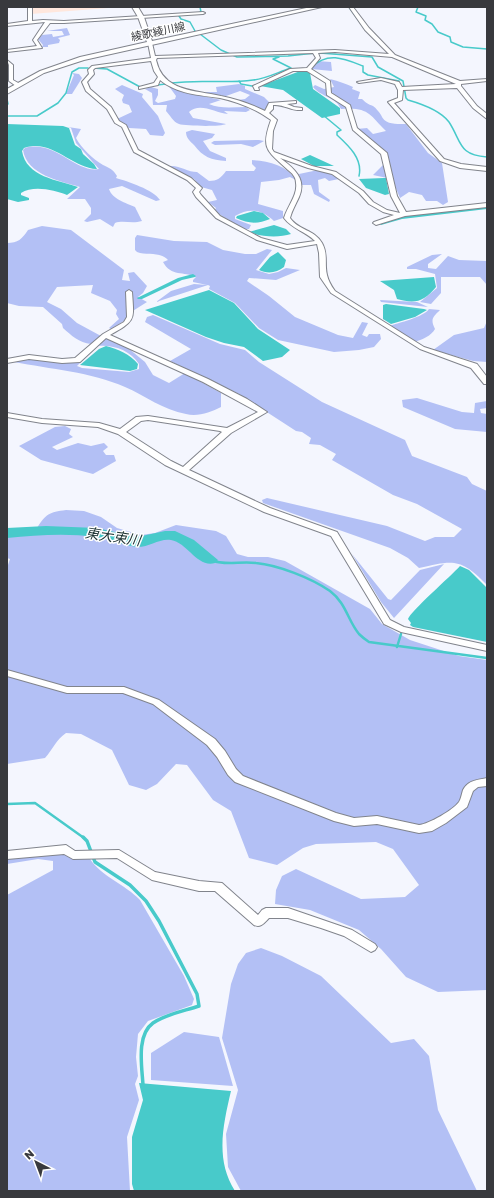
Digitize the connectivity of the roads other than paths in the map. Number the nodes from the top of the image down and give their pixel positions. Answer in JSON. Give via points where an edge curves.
{"nodes":[{"id":1,"x":30,"y":7,"type":"edge"},
{"id":2,"x":135,"y":7,"type":"edge"},
{"id":3,"x":319,"y":7,"type":"edge"},
{"id":4,"x":351,"y":7,"type":"edge"},
{"id":5,"x":201,"y":13,"type":"dead end"},
{"id":6,"x":141,"y":17,"type":"junction"},
{"id":7,"x":48,"y":22,"type":"junction"},
{"id":8,"x":30,"y":23,"type":"junction"},
{"id":9,"x":7,"y":25,"type":"edge"},
{"id":10,"x":150,"y":43,"type":"junction"},
{"id":11,"x":7,"y":51,"type":"edge"},
{"id":12,"x":315,"y":53,"type":"junction"},
{"id":13,"x":393,"y":56,"type":"junction"},
{"id":14,"x":154,"y":58,"type":"junction"},
{"id":15,"x":7,"y":61,"type":"edge"},
{"id":16,"x":308,"y":69,"type":"junction"},
{"id":17,"x":161,"y":78,"type":"junction"},
{"id":18,"x":487,"y":80,"type":"edge"},
{"id":19,"x":359,"y":82,"type":"dead end"},
{"id":20,"x":18,"y":85,"type":"junction"},
{"id":21,"x":458,"y":85,"type":"junction"},
{"id":22,"x":257,"y":89,"type":"dead end"},
{"id":23,"x":403,"y":89,"type":"junction"},
{"id":24,"x":7,"y":92,"type":"edge"},
{"id":25,"x":144,"y":94,"type":"dead end"},
{"id":26,"x":294,"y":102,"type":"dead end"},
{"id":27,"x":282,"y":104,"type":"junction"},
{"id":28,"x":300,"y":109,"type":"dead end"},
{"id":29,"x":487,"y":110,"type":"edge"},
{"id":30,"x":479,"y":111,"type":"junction"},
{"id":31,"x":266,"y":113,"type":"junction"},
{"id":32,"x":487,"y":117,"type":"edge"},
{"id":33,"x":272,"y":153,"type":"junction"},
{"id":34,"x":487,"y":169,"type":"edge"},
{"id":35,"x":487,"y":205,"type":"edge"},
{"id":36,"x":403,"y":215,"type":"junction"},
{"id":37,"x":376,"y":223,"type":"dead end"},
{"id":38,"x":320,"y":242,"type":"junction"},
{"id":39,"x":129,"y":292,"type":"dead end"},
{"id":40,"x":105,"y":335,"type":"junction"},
{"id":41,"x":7,"y":361,"type":"edge"},
{"id":42,"x":487,"y":382,"type":"edge"},
{"id":43,"x":7,"y":415,"type":"edge"},
{"id":44,"x":228,"y":431,"type":"junction"},
{"id":45,"x":121,"y":432,"type":"junction"},
{"id":46,"x":184,"y":470,"type":"junction"},
{"id":47,"x":487,"y":648,"type":"edge"},
{"id":48,"x":7,"y":672,"type":"edge"},
{"id":49,"x":487,"y":782,"type":"edge"},
{"id":50,"x":7,"y":855,"type":"edge"},
{"id":51,"x":371,"y":947,"type":"dead end"}],
"edges":[{"from":1,"to":8,"type":"street"},
{"from":2,"to":6,"type":"main road"},
{"from":3,"to":10,"type":"main road","name":"綾歌綾川線"},
{"from":4,"to":13,"type":"street","via":[[367,29]]},
{"from":5,"to":6,"type":"street"},
{"from":6,"to":7,"type":"street"},
{"from":6,"to":10,"type":"main road"},
{"from":7,"to":8,"type":"street"},
{"from":7,"to":11,"type":"street","via":[[37,35],[36,40],[40,47]]},
{"from":8,"to":9,"type":"street"},
{"from":10,"to":14,"type":"street"},
{"from":10,"to":20,"type":"main road","name":"綾歌綾川線","via":[[69,62]]},
{"from":12,"to":13,"type":"street","via":[[335,51]]},
{"from":12,"to":14,"type":"street","via":[[204,54]]},
{"from":12,"to":16,"type":"street","via":[[318,58]]},
{"from":13,"to":21,"type":"street"},
{"from":14,"to":17,"type":"street"},
{"from":14,"to":38,"type":"street","via":[[94,67],[90,70],[92,74],[84,82],[88,90],[109,108],[117,122],[124,126],[136,151],[189,179],[199,188],[196,192],[198,196],[218,218],[259,239],[287,247]]},
{"from":15,"to":20,"type":"street","via":[[11,64],[11,81]]},
{"from":16,"to":22,"type":"street","via":[[292,70],[255,86]]},
{"from":16,"to":36,"type":"street","via":[[328,82],[329,94],[348,106],[355,129],[384,153],[394,196]]},
{"from":17,"to":25,"type":"street","via":[[156,84],[142,88]]},
{"from":17,"to":31,"type":"street","via":[[190,92],[228,99]]},
{"from":18,"to":21,"type":"street"},
{"from":19,"to":23,"type":"street","via":[[381,79],[397,83],[397,87]]},
{"from":20,"to":24,"type":"main road","name":"綾歌綾川線"},
{"from":21,"to":23,"type":"street"},
{"from":21,"to":30,"type":"street"},
{"from":23,"to":34,"type":"street","via":[[400,99],[391,102],[438,157],[452,164]]},
{"from":26,"to":27,"type":"street"},
{"from":27,"to":28,"type":"street"},
{"from":27,"to":31,"type":"street","via":[[271,104]]},
{"from":29,"to":30,"type":"street"},
{"from":30,"to":32,"type":"street"},
{"from":31,"to":33,"type":"street","via":[[274,120],[270,132],[269,149]]},
{"from":33,"to":36,"type":"street","via":[[334,173],[361,192],[371,203],[385,211]]},
{"from":33,"to":38,"type":"street","via":[[293,170],[298,178],[299,187],[287,218],[289,222]]},
{"from":35,"to":36,"type":"street"},
{"from":36,"to":37,"type":"street"},
{"from":38,"to":42,"type":"street","via":[[323,277],[333,292],[422,348],[474,366]]},
{"from":39,"to":40,"type":"street","via":[[130,317],[126,323]]},
{"from":40,"to":41,"type":"street","via":[[72,361],[38,356]]},
{"from":40,"to":44,"type":"street","via":[[177,366],[238,396],[263,412]]},
{"from":43,"to":45,"type":"street","via":[[42,421],[99,425]]},
{"from":44,"to":45,"type":"street","via":[[140,418]]},
{"from":44,"to":46,"type":"street"},
{"from":45,"to":46,"type":"street","via":[[158,457]]},
{"from":46,"to":47,"type":"street","via":[[267,510],[334,534],[387,622],[401,629]]},
{"from":48,"to":49,"type":"street","via":[[67,690],[124,690],[156,702],[211,742],[239,779],[334,817],[354,822],[377,820],[419,829],[428,828],[463,804],[469,789],[475,784]]},
{"from":50,"to":51,"type":"street","via":[[66,849],[73,855],[119,854],[152,876],[199,886],[218,886],[258,922],[266,913],[288,914],[348,933]]}]}
